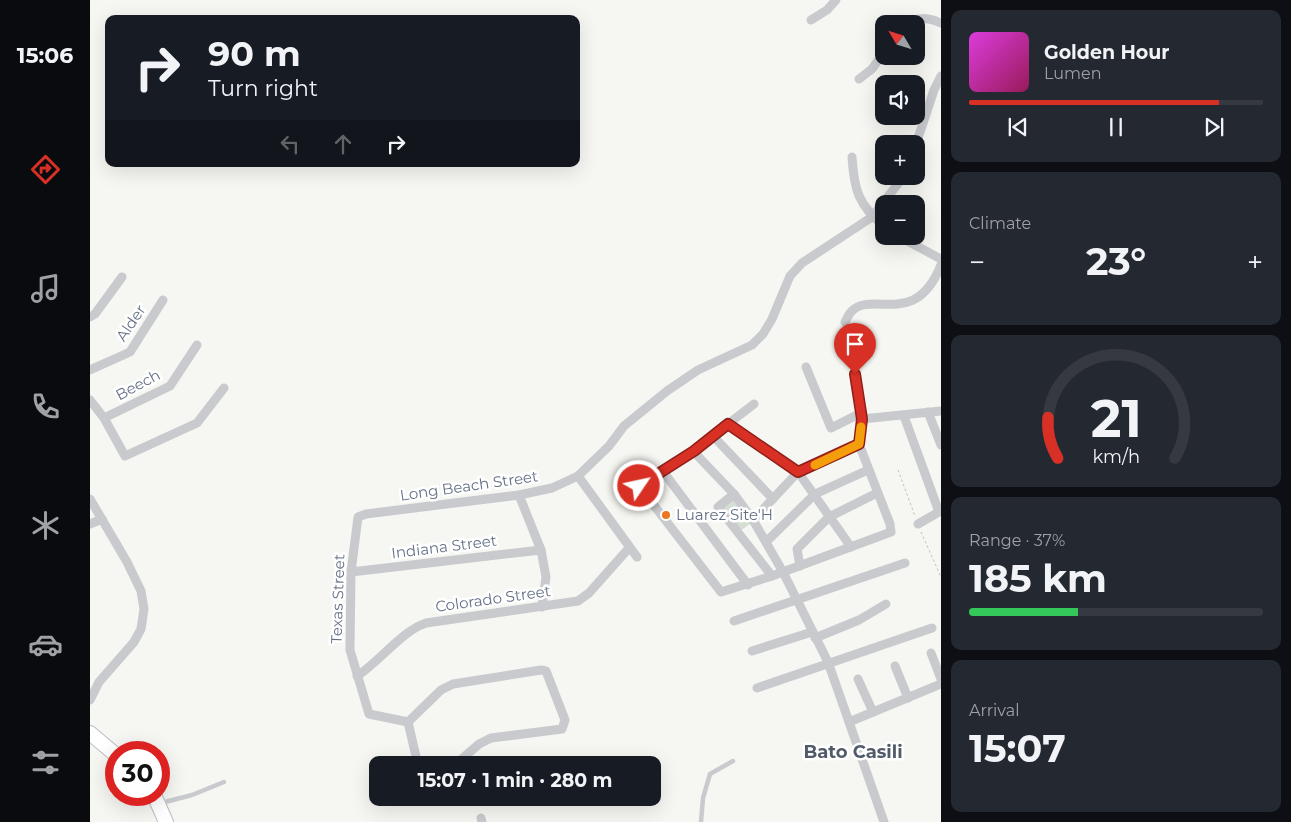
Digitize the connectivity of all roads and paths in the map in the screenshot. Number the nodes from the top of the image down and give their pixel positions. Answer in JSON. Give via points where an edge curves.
{"nodes":[{"id":1,"x":836,"y":0,"type":"edge"},
{"id":2,"x":925,"y":19,"type":"edge"},
{"id":3,"x":811,"y":20,"type":"dead end"},
{"id":4,"x":941,"y":23,"type":"edge"},
{"id":5,"x":875,"y":65,"type":"edge"},
{"id":6,"x":941,"y":76,"type":"edge"},
{"id":7,"x":859,"y":79,"type":"dead end"},
{"id":8,"x":919,"y":135,"type":"edge"},
{"id":9,"x":852,"y":157,"type":"dead end"},
{"id":10,"x":897,"y":185,"type":"edge"},
{"id":11,"x":872,"y":217,"type":"junction"},
{"id":12,"x":875,"y":219,"type":"edge"},
{"id":13,"x":915,"y":245,"type":"edge"},
{"id":14,"x":941,"y":259,"type":"edge"},
{"id":15,"x":941,"y":265,"type":"edge"},
{"id":16,"x":122,"y":277,"type":"dead end"},
{"id":17,"x":163,"y":300,"type":"dead end"},
{"id":18,"x":90,"y":317,"type":"edge"},
{"id":19,"x":845,"y":322,"type":"dead end"},
{"id":20,"x":197,"y":345,"type":"dead end"},
{"id":21,"x":806,"y":367,"type":"dead end"},
{"id":22,"x":90,"y":370,"type":"edge"},
{"id":23,"x":855,"y":374,"type":"dead end"},
{"id":24,"x":224,"y":388,"type":"dead end"},
{"id":25,"x":90,"y":400,"type":"edge"},
{"id":26,"x":754,"y":404,"type":"dead end"},
{"id":27,"x":941,"y":411,"type":"edge"},
{"id":28,"x":928,"y":412,"type":"junction"},
{"id":29,"x":862,"y":416,"type":"junction"},
{"id":30,"x":904,"y":416,"type":"junction"},
{"id":31,"x":104,"y":418,"type":"junction"},
{"id":32,"x":728,"y":424,"type":"junction"},
{"id":33,"x":713,"y":436,"type":"junction"},
{"id":34,"x":859,"y":444,"type":"junction"},
{"id":35,"x":941,"y":445,"type":"edge"},
{"id":36,"x":694,"y":451,"type":"junction"},
{"id":37,"x":662,"y":470,"type":"junction"},
{"id":38,"x":868,"y":470,"type":"junction"},
{"id":39,"x":898,"y":470,"type":"dead end"},
{"id":40,"x":798,"y":472,"type":"junction"},
{"id":41,"x":578,"y":476,"type":"junction"},
{"id":42,"x":878,"y":493,"type":"junction"},
{"id":43,"x":734,"y":494,"type":"junction"},
{"id":44,"x":815,"y":494,"type":"junction"},
{"id":45,"x":519,"y":495,"type":"junction"},
{"id":46,"x":90,"y":499,"type":"edge"},
{"id":47,"x":774,"y":499,"type":"junction"},
{"id":48,"x":358,"y":517,"type":"joint"},
{"id":49,"x":829,"y":517,"type":"junction"},
{"id":50,"x":102,"y":519,"type":"junction"},
{"id":51,"x":753,"y":520,"type":"junction"},
{"id":52,"x":90,"y":524,"type":"edge"},
{"id":53,"x":918,"y":524,"type":"junction"},
{"id":54,"x":767,"y":542,"type":"junction"},
{"id":55,"x":851,"y":547,"type":"junction"},
{"id":56,"x":629,"y":548,"type":"junction"},
{"id":57,"x":541,"y":550,"type":"junction"},
{"id":58,"x":637,"y":557,"type":"dead end"},
{"id":59,"x":905,"y":563,"type":"dead end"},
{"id":60,"x":800,"y":566,"type":"junction"},
{"id":61,"x":941,"y":568,"type":"edge"},
{"id":62,"x":938,"y":570,"type":"junction"},
{"id":63,"x":350,"y":572,"type":"junction"},
{"id":64,"x":783,"y":572,"type":"junction"},
{"id":65,"x":772,"y":576,"type":"junction"},
{"id":66,"x":941,"y":577,"type":"edge"},
{"id":67,"x":748,"y":585,"type":"junction"},
{"id":68,"x":797,"y":600,"type":"junction"},
{"id":69,"x":886,"y":604,"type":"dead end"},
{"id":70,"x":542,"y":607,"type":"junction"},
{"id":71,"x":734,"y":621,"type":"dead end"},
{"id":72,"x":932,"y":628,"type":"dead end"},
{"id":73,"x":814,"y":635,"type":"junction"},
{"id":74,"x":752,"y":651,"type":"dead end"},
{"id":75,"x":931,"y":653,"type":"dead end"},
{"id":76,"x":828,"y":662,"type":"junction"},
{"id":77,"x":895,"y":666,"type":"dead end"},
{"id":78,"x":357,"y":676,"type":"junction"},
{"id":79,"x":941,"y":678,"type":"edge"},
{"id":80,"x":858,"y":679,"type":"dead end"},
{"id":81,"x":100,"y":682,"type":"junction"},
{"id":82,"x":941,"y":684,"type":"edge"},
{"id":83,"x":90,"y":686,"type":"edge"},
{"id":84,"x":758,"y":688,"type":"dead end"},
{"id":85,"x":908,"y":698,"type":"junction"},
{"id":86,"x":90,"y":700,"type":"edge"},
{"id":87,"x":873,"y":712,"type":"junction"},
{"id":88,"x":408,"y":722,"type":"junction"},
{"id":89,"x":849,"y":722,"type":"junction"},
{"id":90,"x":90,"y":734,"type":"edge"},
{"id":91,"x":105,"y":746,"type":"edge"},
{"id":92,"x":416,"y":756,"type":"edge"},
{"id":93,"x":465,"y":756,"type":"edge"},
{"id":94,"x":733,"y":761,"type":"dead end"},
{"id":95,"x":224,"y":782,"type":"dead end"},
{"id":96,"x":170,"y":799,"type":"edge"},
{"id":97,"x":159,"y":806,"type":"edge"},
{"id":98,"x":166,"y":822,"type":"edge"},
{"id":99,"x":701,"y":822,"type":"edge"},
{"id":100,"x":884,"y":822,"type":"edge"}],
"edges":[{"from":1,"to":3,"type":"street"},
{"from":2,"to":4,"type":"street"},
{"from":5,"to":7,"type":"street"},
{"from":6,"to":8,"type":"street"},
{"from":9,"to":11,"type":"street","via":[[853,183],[858,198]]},
{"from":10,"to":11,"type":"street","name":"Long Beach Street"},
{"from":11,"to":12,"type":"street"},
{"from":11,"to":41,"type":"street","name":"Long Beach Street","via":[[802,263],[790,276],[763,334],[752,345],[698,370],[667,390],[624,426],[609,446]]},
{"from":13,"to":14,"type":"street"},
{"from":15,"to":19,"type":"street","via":[[926,290],[914,301],[863,306],[852,311]]},
{"from":16,"to":18,"type":"street"},
{"from":17,"to":22,"type":"street","name":"Alder","via":[[130,352]]},
{"from":20,"to":31,"type":"street","name":"Beech","via":[[170,386]]},
{"from":21,"to":29,"type":"street","via":[[831,428]]},
{"from":23,"to":29,"type":"street"},
{"from":24,"to":31,"type":"street","via":[[197,423],[125,456]]},
{"from":25,"to":31,"type":"street"},
{"from":26,"to":32,"type":"street"},
{"from":27,"to":28,"type":"street"},
{"from":28,"to":30,"type":"street"},
{"from":28,"to":35,"type":"street"},
{"from":29,"to":30,"type":"street"},
{"from":29,"to":34,"type":"street"},
{"from":30,"to":53,"type":"street","via":[[940,512]]},
{"from":32,"to":33,"type":"street"},
{"from":32,"to":40,"type":"street"},
{"from":33,"to":36,"type":"street"},
{"from":33,"to":47,"type":"street"},
{"from":34,"to":38,"type":"street"},
{"from":34,"to":40,"type":"street"},
{"from":36,"to":37,"type":"street"},
{"from":36,"to":43,"type":"street"},
{"from":37,"to":67,"type":"street"},
{"from":37,"to":67,"type":"street","via":[[639,486],[721,592]]},
{"from":38,"to":42,"type":"street"},
{"from":38,"to":44,"type":"street"},
{"from":39,"to":53,"type":"path"},
{"from":40,"to":44,"type":"street"},
{"from":40,"to":47,"type":"street"},
{"from":41,"to":45,"type":"street","name":"Long Beach Street","via":[[552,488]]},
{"from":41,"to":56,"type":"street"},
{"from":42,"to":49,"type":"street"},
{"from":42,"to":55,"type":"street","via":[[891,532]]},
{"from":43,"to":51,"type":"street"},
{"from":43,"to":65,"type":"street","via":[[718,508]]},
{"from":44,"to":49,"type":"street"},
{"from":44,"to":54,"type":"street"},
{"from":45,"to":48,"type":"street","name":"Long Beach Street"},
{"from":45,"to":57,"type":"street"},
{"from":46,"to":50,"type":"street"},
{"from":47,"to":51,"type":"street"},
{"from":48,"to":63,"type":"street","name":"Texas Street"},
{"from":49,"to":55,"type":"street"},
{"from":49,"to":60,"type":"street","via":[[797,549]]},
{"from":50,"to":52,"type":"street"},
{"from":50,"to":81,"type":"street","via":[[141,591],[144,609],[141,629],[134,642]]},
{"from":51,"to":54,"type":"street"},
{"from":53,"to":62,"type":"path"},
{"from":54,"to":64,"type":"street"},
{"from":55,"to":60,"type":"street"},
{"from":56,"to":58,"type":"street"},
{"from":56,"to":70,"type":"street","name":"Colorado Street","via":[[589,594],[578,601]]},
{"from":57,"to":63,"type":"street","name":"Indiana Street"},
{"from":57,"to":70,"type":"street","via":[[546,577]]},
{"from":59,"to":68,"type":"street"},
{"from":60,"to":64,"type":"street"},
{"from":61,"to":62,"type":"path"},
{"from":62,"to":66,"type":"path"},
{"from":63,"to":78,"type":"street","name":"Texas Street","via":[[350,650]]},
{"from":64,"to":65,"type":"street"},
{"from":64,"to":68,"type":"street"},
{"from":65,"to":67,"type":"street"},
{"from":68,"to":71,"type":"street"},
{"from":68,"to":73,"type":"street"},
{"from":69,"to":73,"type":"street","via":[[859,620]]},
{"from":70,"to":78,"type":"street","name":"Colorado Street","via":[[418,625]]},
{"from":72,"to":76,"type":"street"},
{"from":73,"to":74,"type":"street"},
{"from":73,"to":76,"type":"street"},
{"from":75,"to":79,"type":"street"},
{"from":76,"to":84,"type":"street"},
{"from":76,"to":89,"type":"street"},
{"from":77,"to":85,"type":"street"},
{"from":78,"to":88,"type":"street","name":"Texas Street","via":[[369,714]]},
{"from":80,"to":87,"type":"street"},
{"from":81,"to":83,"type":"street"},
{"from":81,"to":86,"type":"street"},
{"from":82,"to":85,"type":"street"},
{"from":85,"to":87,"type":"street"},
{"from":87,"to":89,"type":"street"},
{"from":88,"to":92,"type":"street"},
{"from":88,"to":93,"type":"street","via":[[441,690],[453,684],[541,670],[548,673],[565,720],[562,729],[490,738]]},
{"from":89,"to":100,"type":"street"},
{"from":90,"to":91,"type":"street"},
{"from":94,"to":99,"type":"lane","via":[[710,774]]},
{"from":95,"to":96,"type":"lane","via":[[179,799]]},
{"from":97,"to":98,"type":"street"}]}
